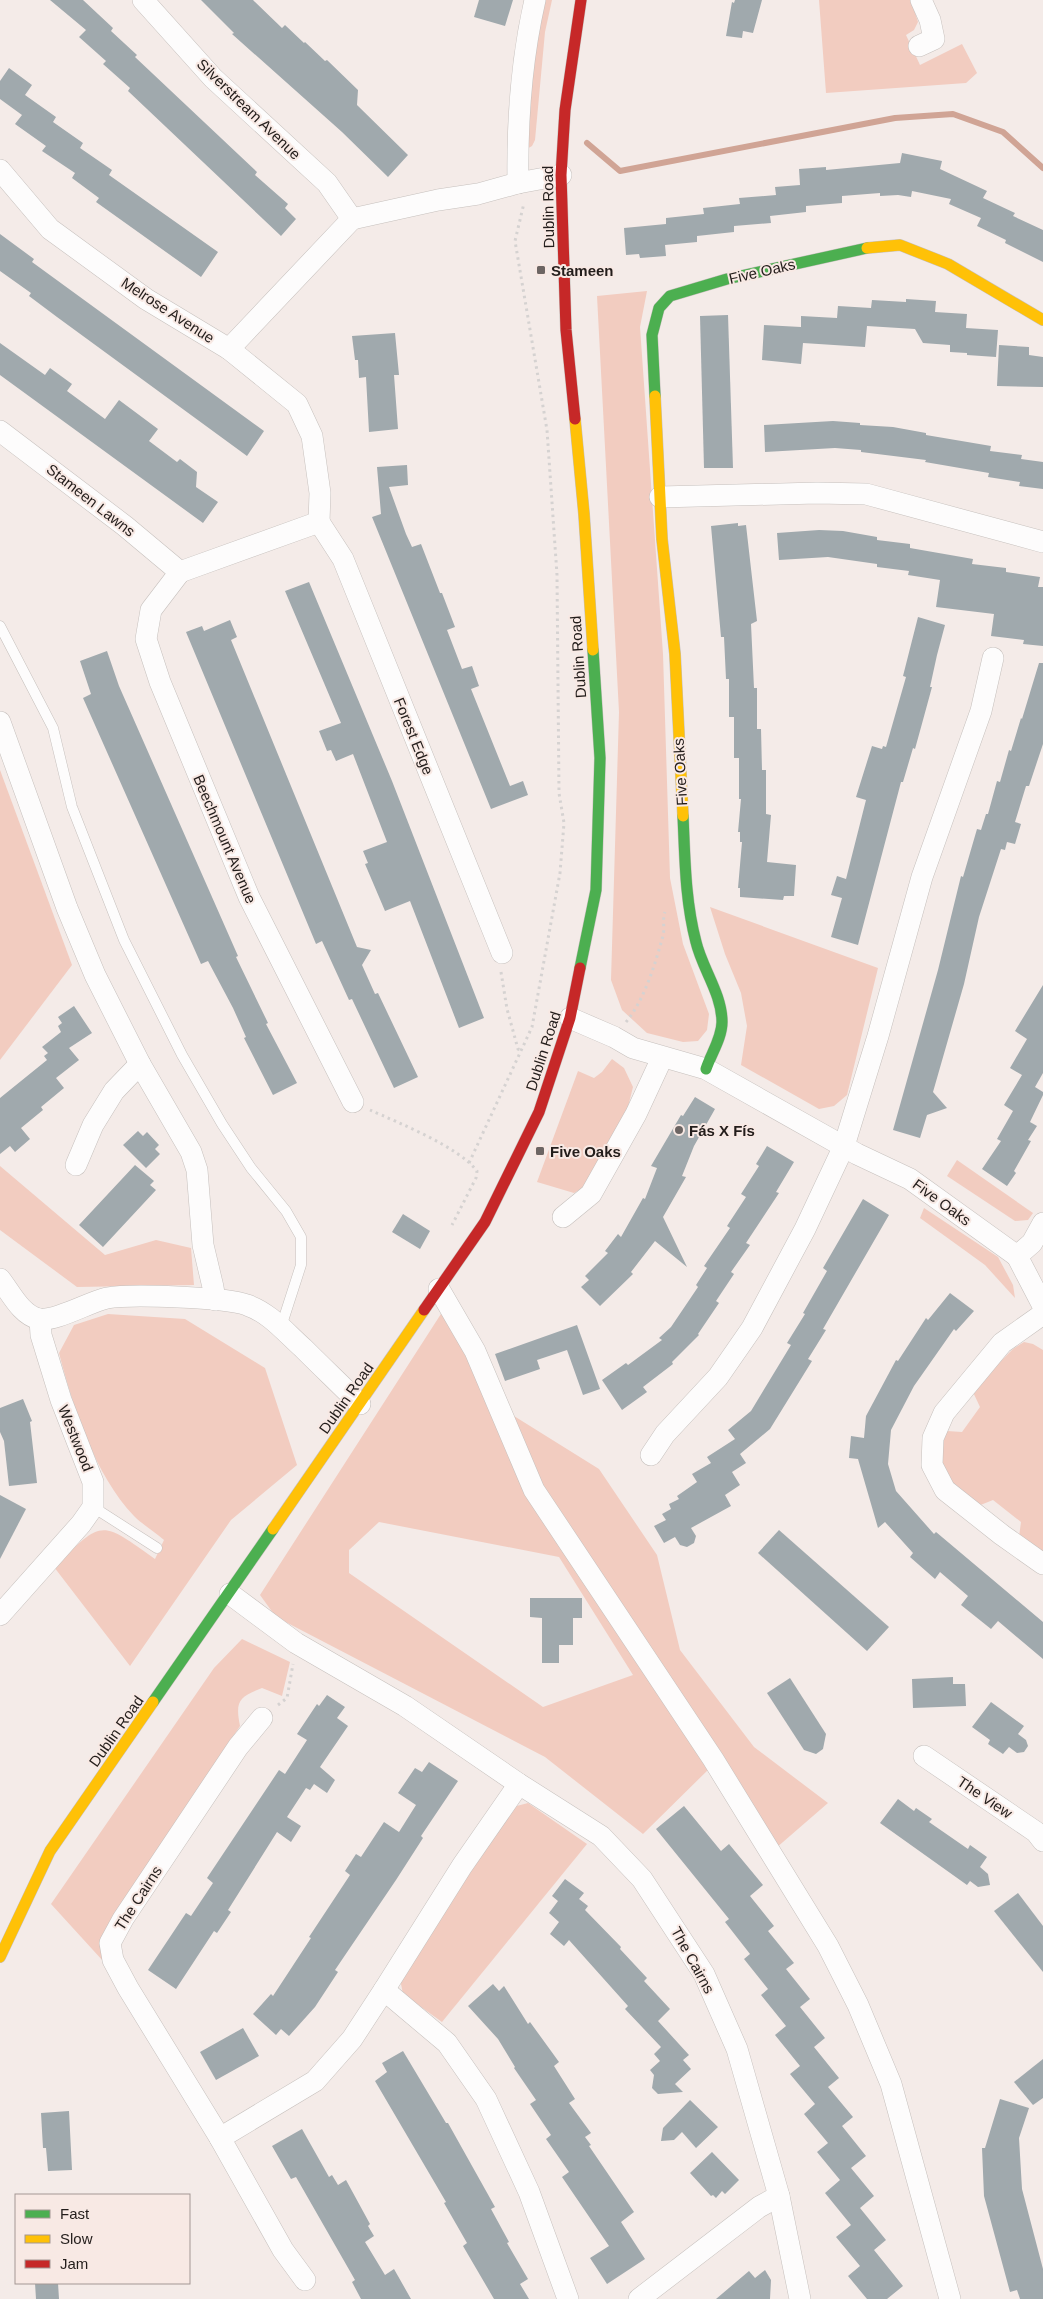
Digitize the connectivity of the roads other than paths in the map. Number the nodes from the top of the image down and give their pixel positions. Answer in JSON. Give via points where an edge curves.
{"nodes":[{"id":1,"x":142,"y":0,"type":"edge"},
{"id":2,"x":535,"y":0,"type":"edge"},
{"id":3,"x":581,"y":0,"type":"edge"},
{"id":4,"x":921,"y":0,"type":"edge"},
{"id":5,"x":919,"y":46,"type":"dead end"},
{"id":6,"x":0,"y":170,"type":"edge"},
{"id":7,"x":561,"y":175,"type":"junction"},
{"id":8,"x":522,"y":182,"type":"junction"},
{"id":9,"x":352,"y":219,"type":"junction"},
{"id":10,"x":1043,"y":320,"type":"edge"},
{"id":11,"x":229,"y":349,"type":"junction"},
{"id":12,"x":0,"y":431,"type":"edge"},
{"id":13,"x":660,"y":498,"type":"junction"},
{"id":14,"x":319,"y":522,"type":"junction"},
{"id":15,"x":1043,"y":542,"type":"edge"},
{"id":16,"x":180,"y":572,"type":"junction"},
{"id":17,"x":0,"y":626,"type":"edge"},
{"id":18,"x":993,"y":658,"type":"dead end"},
{"id":19,"x":0,"y":722,"type":"edge"},
{"id":20,"x":502,"y":953,"type":"road end"},
{"id":21,"x":570,"y":1018,"type":"junction"},
{"id":22,"x":662,"y":1058,"type":"junction"},
{"id":23,"x":140,"y":1064,"type":"junction"},
{"id":24,"x":706,"y":1070,"type":"junction"},
{"id":25,"x":353,"y":1102,"type":"road end"},
{"id":26,"x":844,"y":1146,"type":"junction"},
{"id":27,"x":76,"y":1165,"type":"dead end"},
{"id":28,"x":563,"y":1217,"type":"dead end"},
{"id":29,"x":1043,"y":1223,"type":"edge"},
{"id":30,"x":1025,"y":1250,"type":"junction"},
{"id":31,"x":0,"y":1280,"type":"edge"},
{"id":32,"x":440,"y":1289,"type":"junction"},
{"id":33,"x":215,"y":1300,"type":"junction"},
{"id":34,"x":1043,"y":1306,"type":"edge"},
{"id":35,"x":1043,"y":1314,"type":"edge"},
{"id":36,"x":40,"y":1319,"type":"junction"},
{"id":37,"x":281,"y":1327,"type":"junction"},
{"id":38,"x":360,"y":1404,"type":"junction"},
{"id":39,"x":651,"y":1455,"type":"dead end"},
{"id":40,"x":93,"y":1507,"type":"junction"},
{"id":41,"x":157,"y":1548,"type":"dead end"},
{"id":42,"x":1043,"y":1564,"type":"edge"},
{"id":43,"x":230,"y":1594,"type":"junction"},
{"id":44,"x":0,"y":1615,"type":"edge"},
{"id":45,"x":262,"y":1718,"type":"road end"},
{"id":46,"x":924,"y":1756,"type":"dead end"},
{"id":47,"x":519,"y":1784,"type":"junction"},
{"id":48,"x":1043,"y":1842,"type":"edge"},
{"id":49,"x":0,"y":1957,"type":"edge"},
{"id":50,"x":384,"y":1990,"type":"junction"},
{"id":51,"x":220,"y":2138,"type":"junction"},
{"id":52,"x":779,"y":2196,"type":"junction"},
{"id":53,"x":305,"y":2280,"type":"dead end"},
{"id":54,"x":568,"y":2299,"type":"edge"},
{"id":55,"x":639,"y":2299,"type":"edge"},
{"id":56,"x":800,"y":2299,"type":"edge"},
{"id":57,"x":950,"y":2299,"type":"edge"}],
"edges":[{"from":1,"to":9,"type":"street","name":"Silverstream Avenue","via":[[214,78],[327,182]]},
{"from":2,"to":8,"type":"street","via":[[526,37],[519,96]]},
{"from":3,"to":7,"type":"main road","name":"Dublin Road"},
{"from":4,"to":5,"type":"street","via":[[934,39]]},
{"from":6,"to":11,"type":"street","name":"Melrose Avenue","via":[[50,229],[146,299]]},
{"from":7,"to":8,"type":"street"},
{"from":7,"to":21,"type":"main road","name":"Dublin Road","via":[[566,330],[584,514],[600,758],[596,890]]},
{"from":8,"to":9,"type":"street"},
{"from":9,"to":11,"type":"street","name":"Melrose Avenue"},
{"from":10,"to":13,"type":"main road","name":"Five Oaks","via":[[948,264],[900,245],[865,248],[670,296],[659,308],[652,335]]},
{"from":11,"to":14,"type":"street","via":[[297,404],[312,436],[320,492]]},
{"from":12,"to":16,"type":"street","name":"Stameen Lawns"},
{"from":13,"to":15,"type":"street","via":[[866,494]]},
{"from":13,"to":24,"type":"main road","name":"Five Oaks","via":[[675,654],[686,889],[700,957],[722,1019]]},
{"from":14,"to":16,"type":"street"},
{"from":14,"to":20,"type":"street","name":"Forest Edge","via":[[343,559]]},
{"from":16,"to":25,"type":"street","name":"Beechmount Avenue","via":[[151,610],[146,639],[154,665],[249,897]]},
{"from":17,"to":37,"type":"lane","via":[[53,728],[72,807],[124,940],[182,1055],[222,1124],[251,1168],[286,1211],[301,1237],[301,1265]]},
{"from":18,"to":26,"type":"street","via":[[980,711],[922,877]]},
{"from":19,"to":23,"type":"street","via":[[67,908],[95,975]]},
{"from":21,"to":22,"type":"street","name":"Five Oaks"},
{"from":21,"to":32,"type":"main road","name":"Dublin Road","via":[[539,1112],[496,1204]]},
{"from":22,"to":24,"type":"street","name":"Five Oaks"},
{"from":22,"to":28,"type":"street","via":[[636,1114],[591,1194]]},
{"from":23,"to":27,"type":"street","via":[[114,1091],[93,1125]]},
{"from":23,"to":33,"type":"street","via":[[191,1152],[196,1170],[203,1245]]},
{"from":24,"to":26,"type":"street","name":"Five Oaks"},
{"from":26,"to":30,"type":"street","name":"Five Oaks","via":[[910,1179]]},
{"from":26,"to":39,"type":"street","via":[[805,1229],[752,1328],[718,1377],[665,1434]]},
{"from":29,"to":30,"type":"street"},
{"from":30,"to":34,"type":"street"},
{"from":31,"to":36,"type":"street","via":[[17,1303]]},
{"from":32,"to":38,"type":"main road","name":"Dublin Road"},
{"from":32,"to":57,"type":"street","via":[[475,1351],[534,1490],[713,1758],[832,1955],[858,2005],[891,2084]]},
{"from":33,"to":36,"type":"street","via":[[136,1296],[108,1298],[53,1318]]},
{"from":33,"to":37,"type":"street","via":[[245,1304],[267,1313]]},
{"from":35,"to":42,"type":"street","via":[[1002,1343],[944,1413],[933,1438],[932,1465],[945,1490]]},
{"from":36,"to":40,"type":"street","name":"Westwood","via":[[41,1335],[61,1400],[93,1482]]},
{"from":37,"to":38,"type":"street"},
{"from":38,"to":43,"type":"main road","name":"Dublin Road"},
{"from":40,"to":41,"type":"lane"},
{"from":40,"to":44,"type":"street","via":[[82,1524]]},
{"from":43,"to":47,"type":"street","name":"The Cairns","via":[[296,1643],[404,1706]]},
{"from":43,"to":49,"type":"main road","name":"Dublin Road","via":[[50,1851]]},
{"from":45,"to":51,"type":"street","name":"The Cairns","via":[[238,1746],[123,1919],[110,1944],[113,1960],[128,1988]]},
{"from":46,"to":48,"type":"street","name":"The View","via":[[1036,1832]]},
{"from":47,"to":50,"type":"street","via":[[462,1866]]},
{"from":47,"to":52,"type":"street","name":"The Cairns","via":[[602,1836],[642,1879],[669,1918],[704,1974],[737,2050]]},
{"from":50,"to":51,"type":"street","via":[[352,2038],[315,2081]]},
{"from":50,"to":54,"type":"street","via":[[447,2043],[486,2100],[530,2192]]},
{"from":51,"to":53,"type":"street","name":"The Cairns","via":[[283,2250]]},
{"from":52,"to":55,"type":"street","via":[[759,2207]]},
{"from":52,"to":56,"type":"street","name":"The Cairns"}]}
